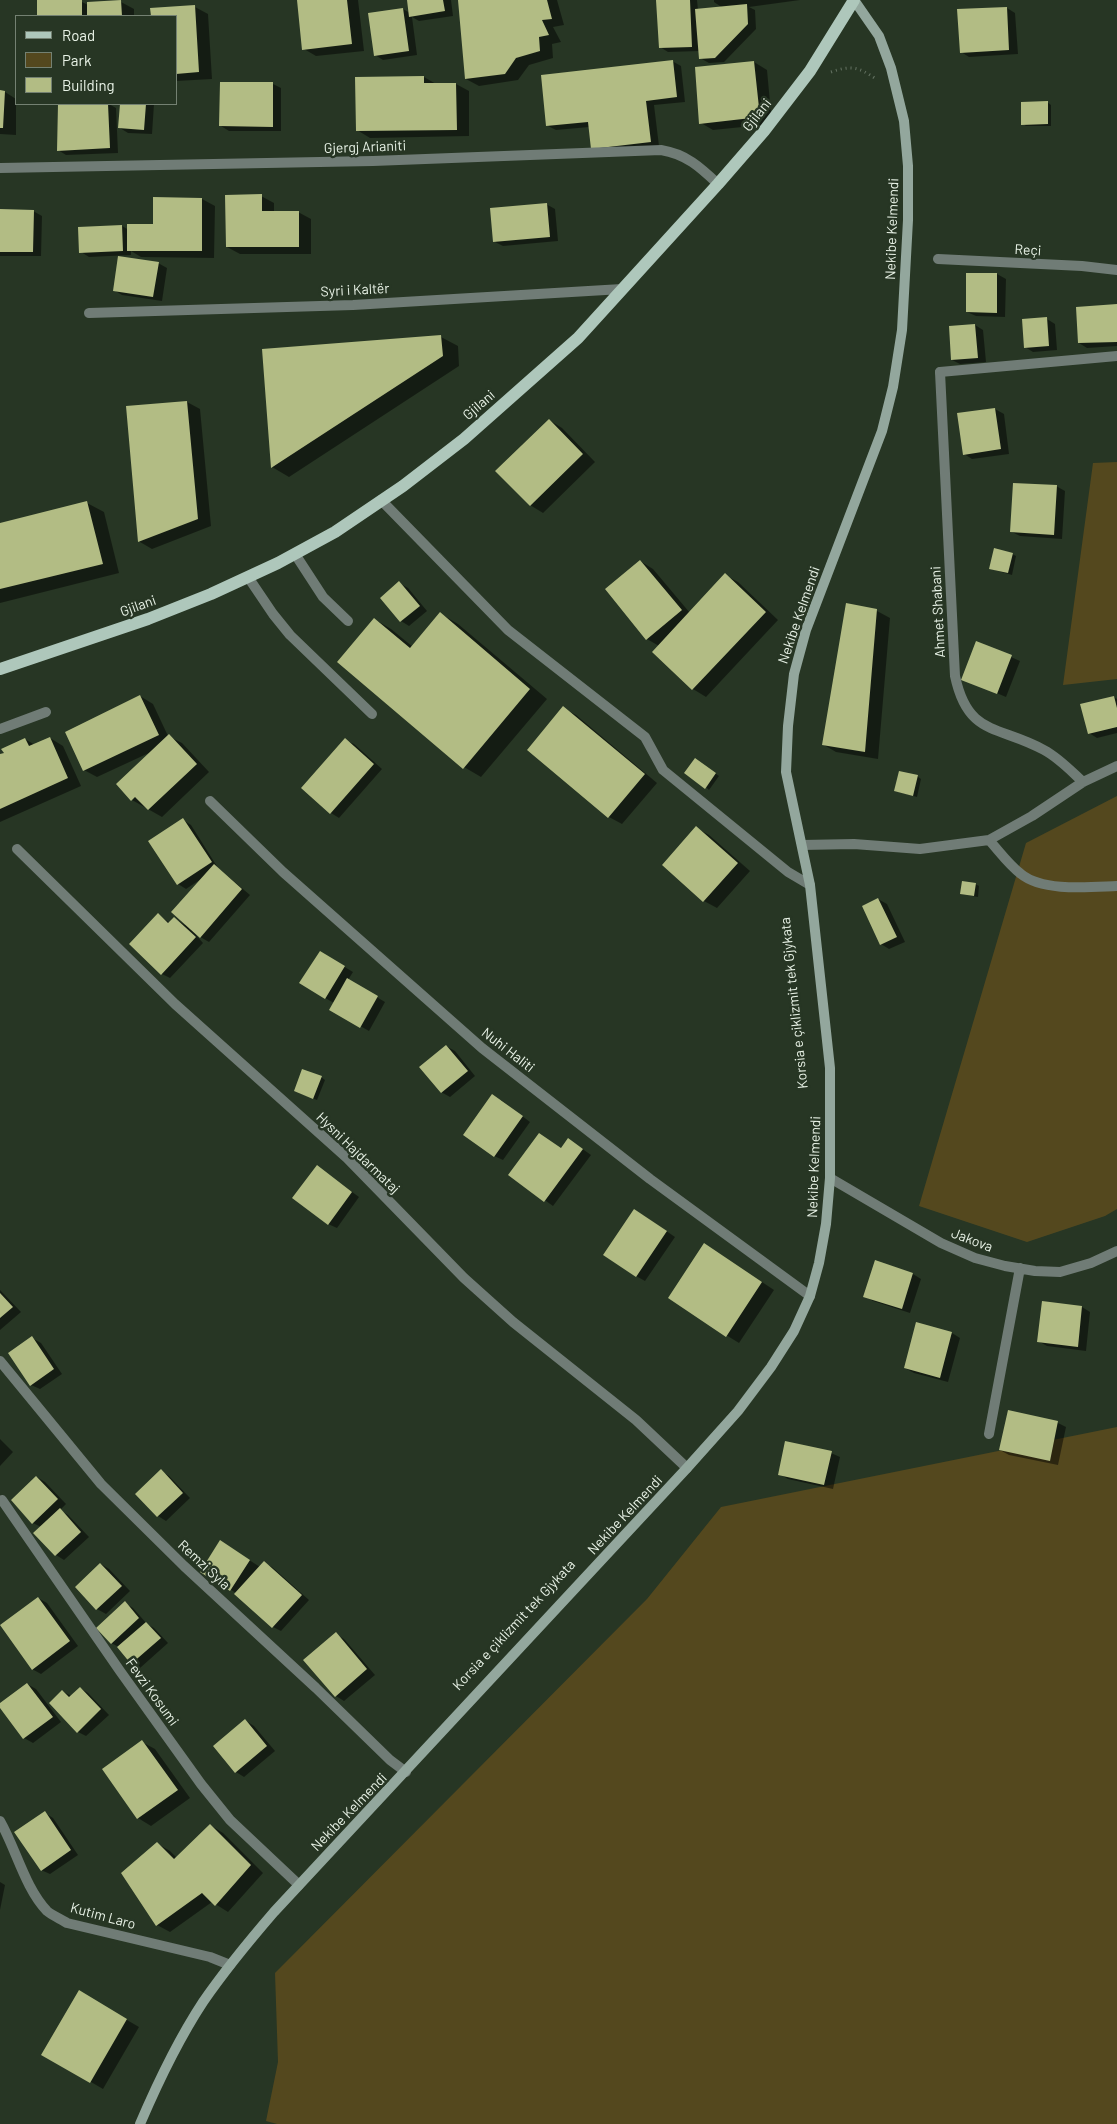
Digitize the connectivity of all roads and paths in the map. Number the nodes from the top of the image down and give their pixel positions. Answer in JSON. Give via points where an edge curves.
{"nodes":[{"id":1,"x":854,"y":0,"type":"edge"},
{"id":2,"x":829,"y":78,"type":"dead end"},
{"id":3,"x":880,"y":82,"type":"dead end"},
{"id":4,"x":0,"y":168,"type":"edge"},
{"id":5,"x":718,"y":184,"type":"junction"},
{"id":6,"x":938,"y":259,"type":"dead end"},
{"id":7,"x":1117,"y":270,"type":"edge"},
{"id":8,"x":622,"y":289,"type":"junction"},
{"id":9,"x":89,"y":312,"type":"dead end"},
{"id":10,"x":1117,"y":356,"type":"edge"},
{"id":11,"x":381,"y":500,"type":"junction"},
{"id":12,"x":295,"y":554,"type":"junction"},
{"id":13,"x":248,"y":577,"type":"junction"},
{"id":14,"x":348,"y":621,"type":"dead end"},
{"id":15,"x":0,"y":669,"type":"edge"},
{"id":16,"x":46,"y":712,"type":"dead end"},
{"id":17,"x":372,"y":714,"type":"dead end"},
{"id":18,"x":0,"y":728,"type":"edge"},
{"id":19,"x":1117,"y":766,"type":"edge"},
{"id":20,"x":1083,"y":782,"type":"junction"},
{"id":21,"x":210,"y":801,"type":"dead end"},
{"id":22,"x":989,"y":840,"type":"junction"},
{"id":23,"x":802,"y":845,"type":"junction"},
{"id":24,"x":17,"y":849,"type":"dead end"},
{"id":25,"x":810,"y":885,"type":"junction"},
{"id":26,"x":1117,"y":886,"type":"edge"},
{"id":27,"x":830,"y":1178,"type":"junction"},
{"id":28,"x":1117,"y":1251,"type":"edge"},
{"id":29,"x":1020,"y":1268,"type":"junction"},
{"id":30,"x":810,"y":1296,"type":"junction"},
{"id":31,"x":0,"y":1362,"type":"edge"},
{"id":32,"x":989,"y":1434,"type":"dead end"},
{"id":33,"x":687,"y":1468,"type":"junction"},
{"id":34,"x":2,"y":1500,"type":"dead end"},
{"id":35,"x":406,"y":1772,"type":"junction"},
{"id":36,"x":0,"y":1821,"type":"edge"},
{"id":37,"x":0,"y":1839,"type":"edge"},
{"id":38,"x":11,"y":1840,"type":"junction"},
{"id":39,"x":299,"y":1885,"type":"junction"},
{"id":40,"x":230,"y":1965,"type":"junction"},
{"id":41,"x":140,"y":2124,"type":"edge"}],
"edges":[{"from":1,"to":5,"type":"main road","name":"Gjilani","via":[[810,71]]},
{"from":1,"to":23,"type":"street","name":"Nekibe Kelmendi","via":[[879,36],[904,121],[908,175],[902,330],[882,431],[819,594],[794,674],[786,772]]},
{"from":2,"to":3,"type":"path","via":[[830,72],[848,66],[864,71]]},
{"from":4,"to":5,"type":"street","name":"Gjergj Arianiti","via":[[661,150],[686,156]]},
{"from":5,"to":8,"type":"main road","name":"Gjilani"},
{"from":6,"to":7,"type":"street","name":"Reçi"},
{"from":8,"to":9,"type":"street","name":"Syri i Kaltër","via":[[353,305]]},
{"from":8,"to":11,"type":"main road","name":"Gjilani","via":[[578,338],[478,426]]},
{"from":10,"to":20,"type":"street","name":"Ahmet Shabani","via":[[940,372],[955,676],[959,697],[970,715],[989,728],[1045,750]]},
{"from":11,"to":12,"type":"main road","name":"Gjilani","via":[[335,532]]},
{"from":11,"to":25,"type":"street","via":[[508,630],[645,737],[663,770],[788,872]]},
{"from":12,"to":13,"type":"main road","name":"Gjilani"},
{"from":12,"to":14,"type":"street","via":[[323,597]]},
{"from":13,"to":15,"type":"main road","name":"Gjilani","via":[[148,619]]},
{"from":13,"to":17,"type":"street","via":[[290,635]]},
{"from":16,"to":18,"type":"street"},
{"from":19,"to":20,"type":"street"},
{"from":20,"to":22,"type":"street"},
{"from":21,"to":30,"type":"street","name":"Nuhi Haliti","via":[[283,872],[482,1048],[650,1179]]},
{"from":22,"to":23,"type":"street","via":[[920,849],[854,844]]},
{"from":22,"to":26,"type":"street","via":[[1022,876],[1044,884]]},
{"from":23,"to":25,"type":"street","name":"Nekibe Kelmendi"},
{"from":24,"to":33,"type":"street","name":"Hysni Hajdarmataj","via":[[175,1004],[347,1158],[464,1278],[513,1322],[636,1420]]},
{"from":25,"to":27,"type":"street","name":"Nekibe Kelmendi","via":[[830,1068]]},
{"from":27,"to":29,"type":"street","name":"Jakova","via":[[941,1243],[975,1258]]},
{"from":27,"to":30,"type":"street","name":"Nekibe Kelmendi","via":[[826,1224]]},
{"from":28,"to":29,"type":"street","name":"Jakova","via":[[1060,1272]]},
{"from":29,"to":32,"type":"street"},
{"from":30,"to":33,"type":"street","name":"Nekibe Kelmendi","via":[[794,1331],[771,1367],[738,1411]]},
{"from":31,"to":35,"type":"street","name":"Remzi Syla","via":[[114,1498]]},
{"from":33,"to":35,"type":"street","name":"Nekibe Kelmendi"},
{"from":34,"to":39,"type":"street","name":"Fevzi Kosumi","via":[[201,1784],[230,1820]]},
{"from":35,"to":39,"type":"street","name":"Nekibe Kelmendi"},
{"from":36,"to":38,"type":"street","name":"Kutim Laro"},
{"from":37,"to":38,"type":"street"},
{"from":38,"to":40,"type":"street","name":"Kutim Laro","via":[[35,1896],[49,1912],[67,1923],[210,1957]]},
{"from":39,"to":40,"type":"street","name":"Nekibe Kelmendi"},
{"from":40,"to":41,"type":"street","name":"Nekibe Kelmendi","via":[[181,2040]]}]}
